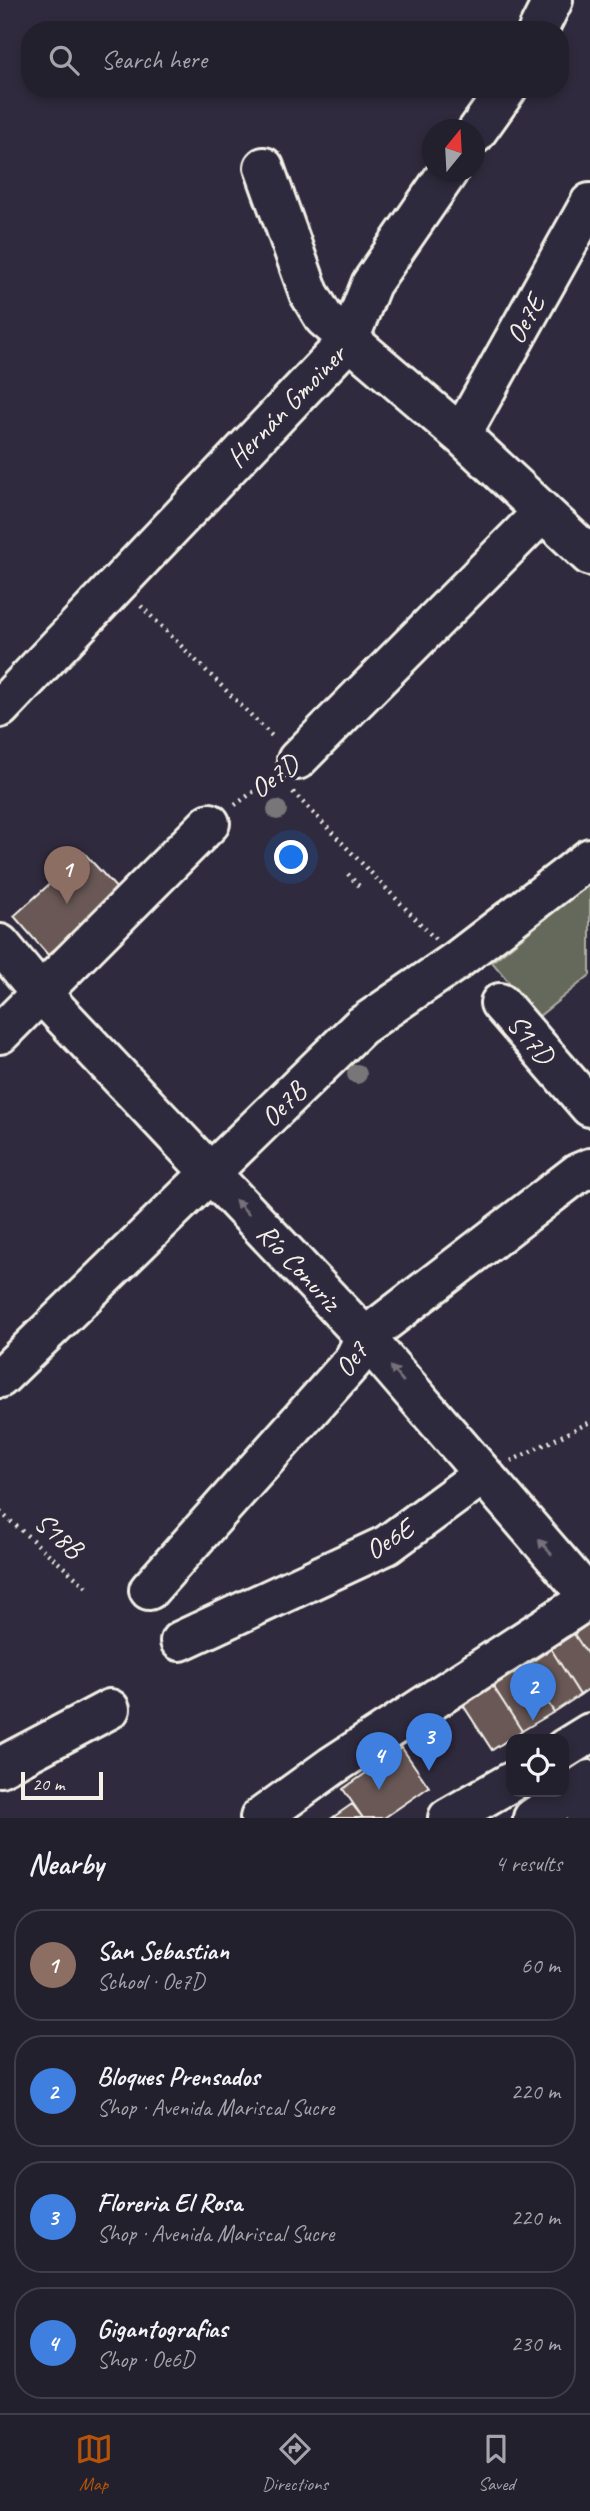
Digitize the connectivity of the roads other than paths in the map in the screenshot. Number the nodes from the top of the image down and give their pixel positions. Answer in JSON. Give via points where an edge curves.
{"nodes":[{"id":1,"x":553,"y":0,"type":"edge"},
{"id":2,"x":542,"y":21,"type":"edge"},
{"id":3,"x":500,"y":98,"type":"edge"},
{"id":4,"x":485,"y":119,"type":"edge"},
{"id":5,"x":264,"y":167,"type":"dead end"},
{"id":6,"x":441,"y":182,"type":"edge"},
{"id":7,"x":590,"y":203,"type":"edge"},
{"id":8,"x":349,"y":340,"type":"junction"},
{"id":9,"x":461,"y":435,"type":"junction"},
{"id":10,"x":543,"y":512,"type":"junction"},
{"id":11,"x":590,"y":556,"type":"edge"},
{"id":12,"x":0,"y":708,"type":"edge"},
{"id":13,"x":298,"y":760,"type":"road end"},
{"id":14,"x":210,"y":822,"type":"road end"},
{"id":15,"x":590,"y":858,"type":"edge"},
{"id":16,"x":0,"y":944,"type":"edge"},
{"id":17,"x":39,"y":992,"type":"junction"},
{"id":18,"x":500,"y":1003,"type":"dead end"},
{"id":19,"x":0,"y":1034,"type":"edge"},
{"id":20,"x":587,"y":1098,"type":"edge"},
{"id":21,"x":584,"y":1170,"type":"edge"},
{"id":22,"x":211,"y":1173,"type":"junction"},
{"id":23,"x":365,"y":1337,"type":"junction"},
{"id":24,"x":0,"y":1378,"type":"edge"},
{"id":25,"x":482,"y":1475,"type":"junction"},
{"id":26,"x":149,"y":1590,"type":"dead end"},
{"id":27,"x":590,"y":1598,"type":"edge"},
{"id":28,"x":180,"y":1641,"type":"dead end"},
{"id":29,"x":110,"y":1709,"type":"dead end"},
{"id":30,"x":590,"y":1732,"type":"edge"},
{"id":31,"x":569,"y":1746,"type":"edge"},
{"id":32,"x":590,"y":1756,"type":"edge"},
{"id":33,"x":0,"y":1767,"type":"edge"},
{"id":34,"x":569,"y":1768,"type":"edge"},
{"id":35,"x":590,"y":1780,"type":"edge"},
{"id":36,"x":506,"y":1785,"type":"edge"},
{"id":37,"x":520,"y":1797,"type":"edge"},
{"id":38,"x":260,"y":1818,"type":"edge"},
{"id":39,"x":448,"y":1818,"type":"edge"},
{"id":40,"x":484,"y":1818,"type":"edge"},
{"id":41,"x":533,"y":1818,"type":"edge"}],
"edges":[{"from":1,"to":2,"type":"street"},
{"from":3,"to":4,"type":"street"},
{"from":5,"to":8,"type":"street","via":[[309,293],[324,318]]},
{"from":6,"to":8,"type":"street","via":[[370,285]]},
{"from":7,"to":9,"type":"street","name":"Oe7E"},
{"from":8,"to":9,"type":"street","name":"Hernán Gmoiner"},
{"from":8,"to":12,"type":"street","name":"Hernán Gmoiner"},
{"from":9,"to":10,"type":"street","name":"Hernán Gmoiner"},
{"from":10,"to":11,"type":"street","name":"Hernán Gmoiner"},
{"from":10,"to":13,"type":"street","name":"Oe7D"},
{"from":14,"to":17,"type":"street"},
{"from":15,"to":22,"type":"street","name":"Oe7B","via":[[456,961],[361,1026]]},
{"from":16,"to":17,"type":"street","name":"Río Conuriz"},
{"from":17,"to":19,"type":"street"},
{"from":17,"to":22,"type":"street","name":"Río Conuriz"},
{"from":18,"to":20,"type":"street","name":"S17D"},
{"from":21,"to":23,"type":"street","name":"Oe7"},
{"from":23,"to":22,"type":"street","name":"Río Conuriz","one_way":true},
{"from":22,"to":24,"type":"street","name":"Oe7B"},
{"from":25,"to":23,"type":"street","name":"Río Conuriz","one_way":true},
{"from":23,"to":26,"type":"street","name":"Oe7","via":[[353,1361]]},
{"from":27,"to":25,"type":"street","name":"Río Conuriz","one_way":true},
{"from":25,"to":28,"type":"street","name":"Oe6E","via":[[387,1545]]},
{"from":27,"to":38,"type":"street"},
{"from":29,"to":33,"type":"street"},
{"from":30,"to":31,"type":"street"},
{"from":32,"to":34,"type":"street"},
{"from":35,"to":41,"type":"street"},
{"from":36,"to":39,"type":"street"},
{"from":37,"to":40,"type":"street"}]}
